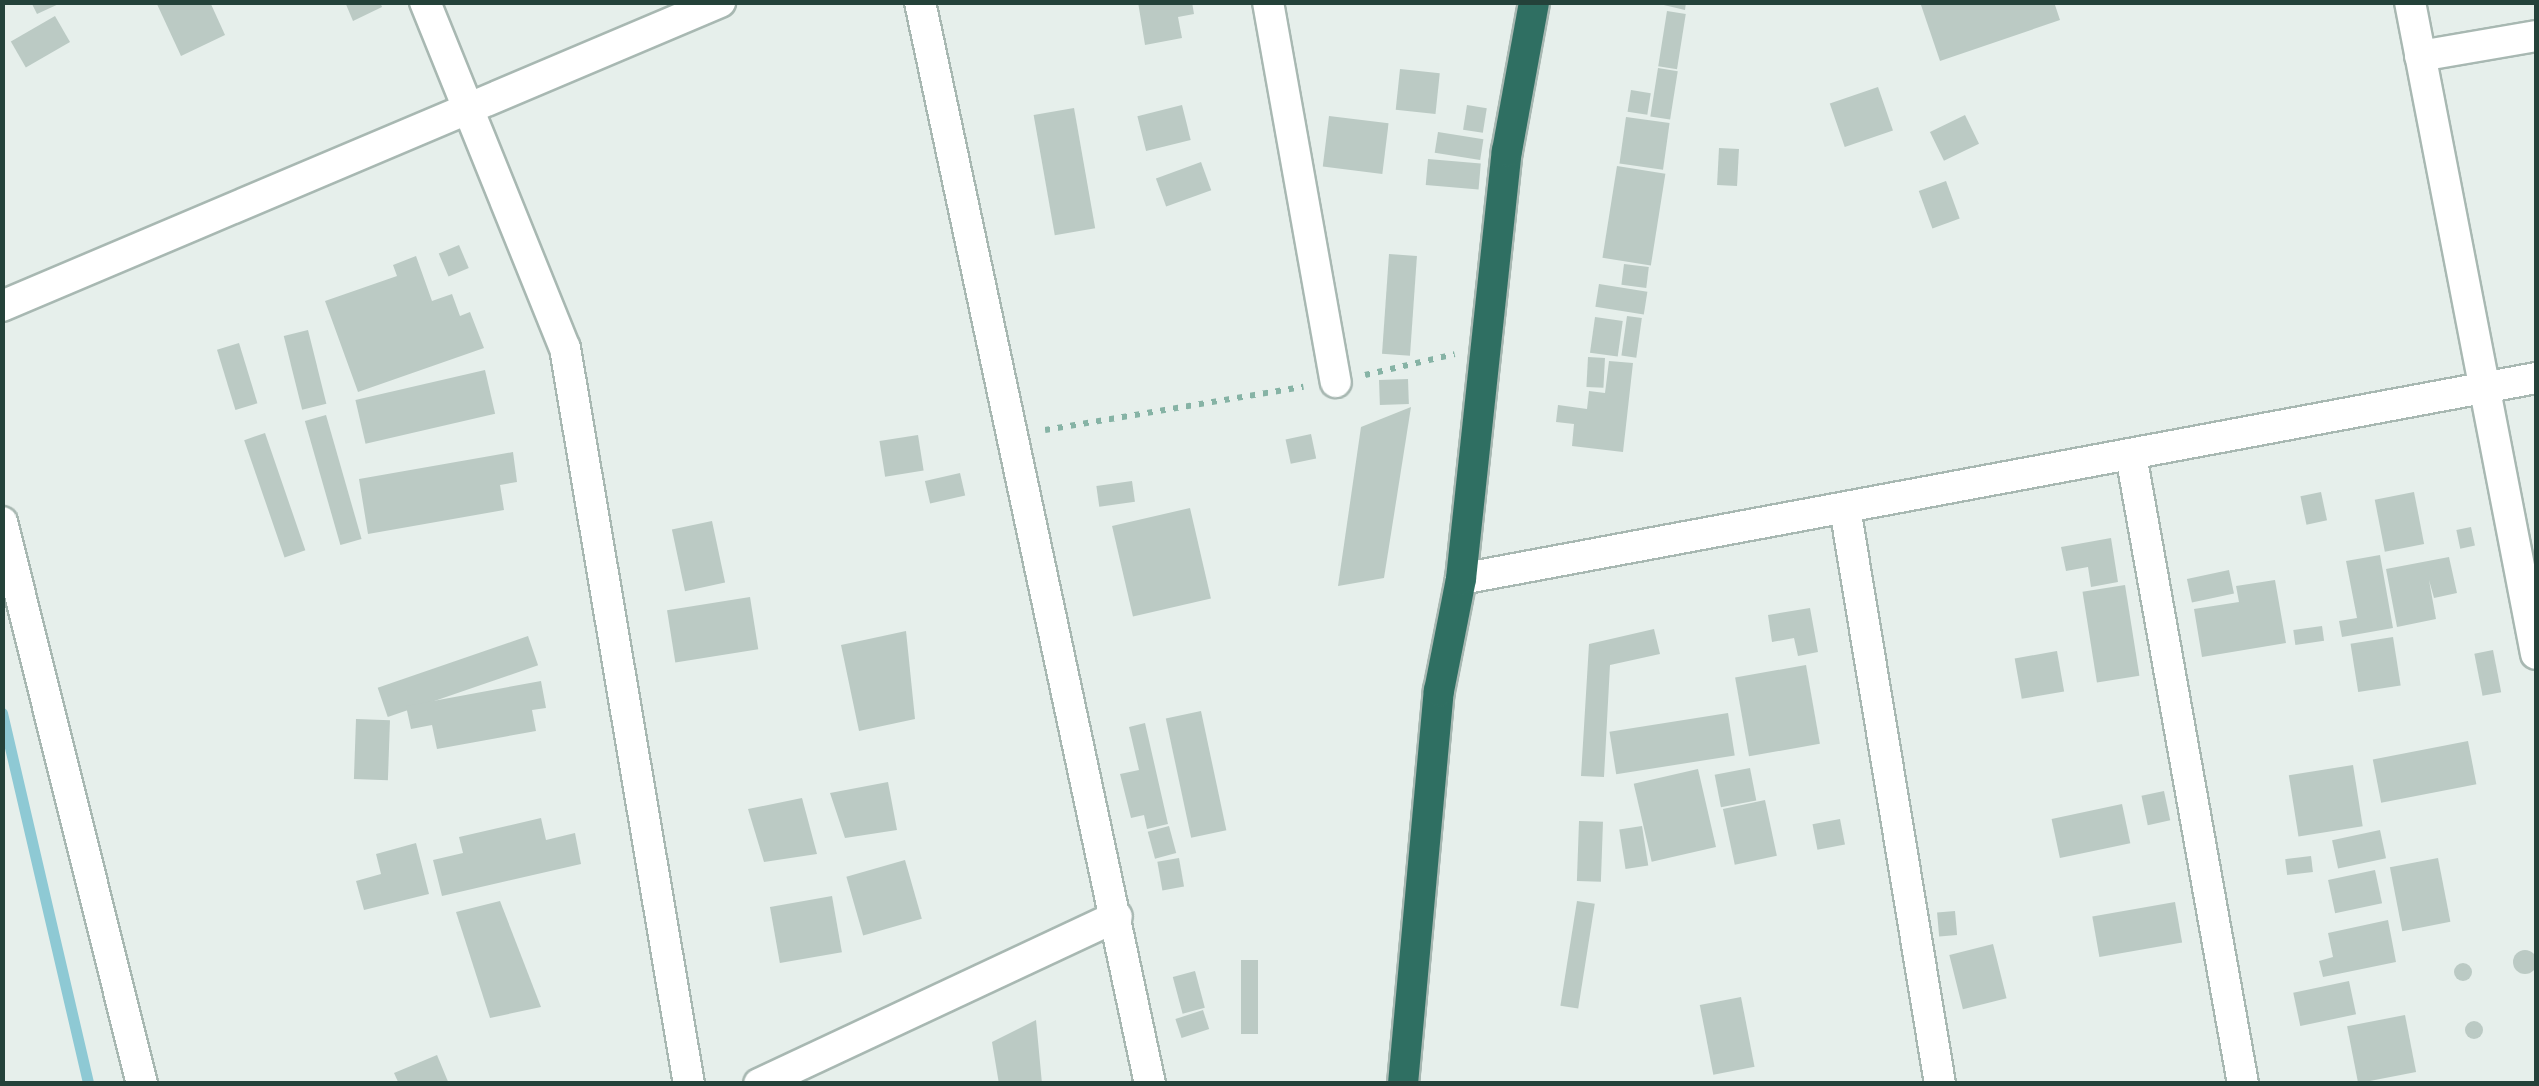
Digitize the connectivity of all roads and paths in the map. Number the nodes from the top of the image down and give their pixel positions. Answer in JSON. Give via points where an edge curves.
{"nodes":[{"id":1,"x":425,"y":2,"type":"edge"},
{"id":2,"x":720,"y":2,"type":"edge"},
{"id":3,"x":920,"y":2,"type":"edge"},
{"id":4,"x":1268,"y":2,"type":"edge"},
{"id":5,"x":1534,"y":2,"type":"edge"},
{"id":6,"x":2410,"y":2,"type":"edge"},
{"id":7,"x":2536,"y":36,"type":"edge"},
{"id":8,"x":2420,"y":56,"type":"junction"},
{"id":9,"x":470,"y":108,"type":"junction"},
{"id":10,"x":2,"y":306,"type":"edge"},
{"id":11,"x":1484,"y":347,"type":"junction"},
{"id":12,"x":2536,"y":378,"type":"edge"},
{"id":13,"x":1336,"y":382,"type":"junction"},
{"id":14,"x":2485,"y":388,"type":"junction"},
{"id":15,"x":1014,"y":435,"type":"junction"},
{"id":16,"x":2130,"y":455,"type":"junction"},
{"id":17,"x":1845,"y":508,"type":"junction"},
{"id":18,"x":2,"y":522,"type":"edge"},
{"id":19,"x":1461,"y":580,"type":"junction"},
{"id":20,"x":2536,"y":654,"type":"edge"},
{"id":21,"x":1117,"y":916,"type":"junction"},
{"id":22,"x":142,"y":1084,"type":"edge"},
{"id":23,"x":689,"y":1084,"type":"edge"},
{"id":24,"x":758,"y":1084,"type":"edge"},
{"id":25,"x":1150,"y":1084,"type":"edge"},
{"id":26,"x":1403,"y":1084,"type":"edge"},
{"id":27,"x":1940,"y":1084,"type":"edge"},
{"id":28,"x":2243,"y":1084,"type":"edge"}],
"edges":[{"from":1,"to":9,"type":"street"},
{"from":2,"to":9,"type":"street"},
{"from":3,"to":15,"type":"street"},
{"from":4,"to":13,"type":"street"},
{"from":5,"to":11,"type":"highway"},
{"from":6,"to":8,"type":"street"},
{"from":7,"to":8,"type":"street"},
{"from":8,"to":14,"type":"street"},
{"from":9,"to":10,"type":"street"},
{"from":9,"to":23,"type":"street","via":[[566,348]]},
{"from":11,"to":13,"type":"path"},
{"from":11,"to":19,"type":"highway"},
{"from":12,"to":14,"type":"street"},
{"from":13,"to":15,"type":"path"},
{"from":14,"to":16,"type":"street"},
{"from":14,"to":20,"type":"street"},
{"from":15,"to":21,"type":"street"},
{"from":16,"to":17,"type":"street"},
{"from":16,"to":28,"type":"street"},
{"from":17,"to":19,"type":"street"},
{"from":17,"to":27,"type":"street"},
{"from":18,"to":22,"type":"street"},
{"from":19,"to":26,"type":"highway","via":[[1438,691]]},
{"from":21,"to":24,"type":"street"},
{"from":21,"to":25,"type":"street"}]}
